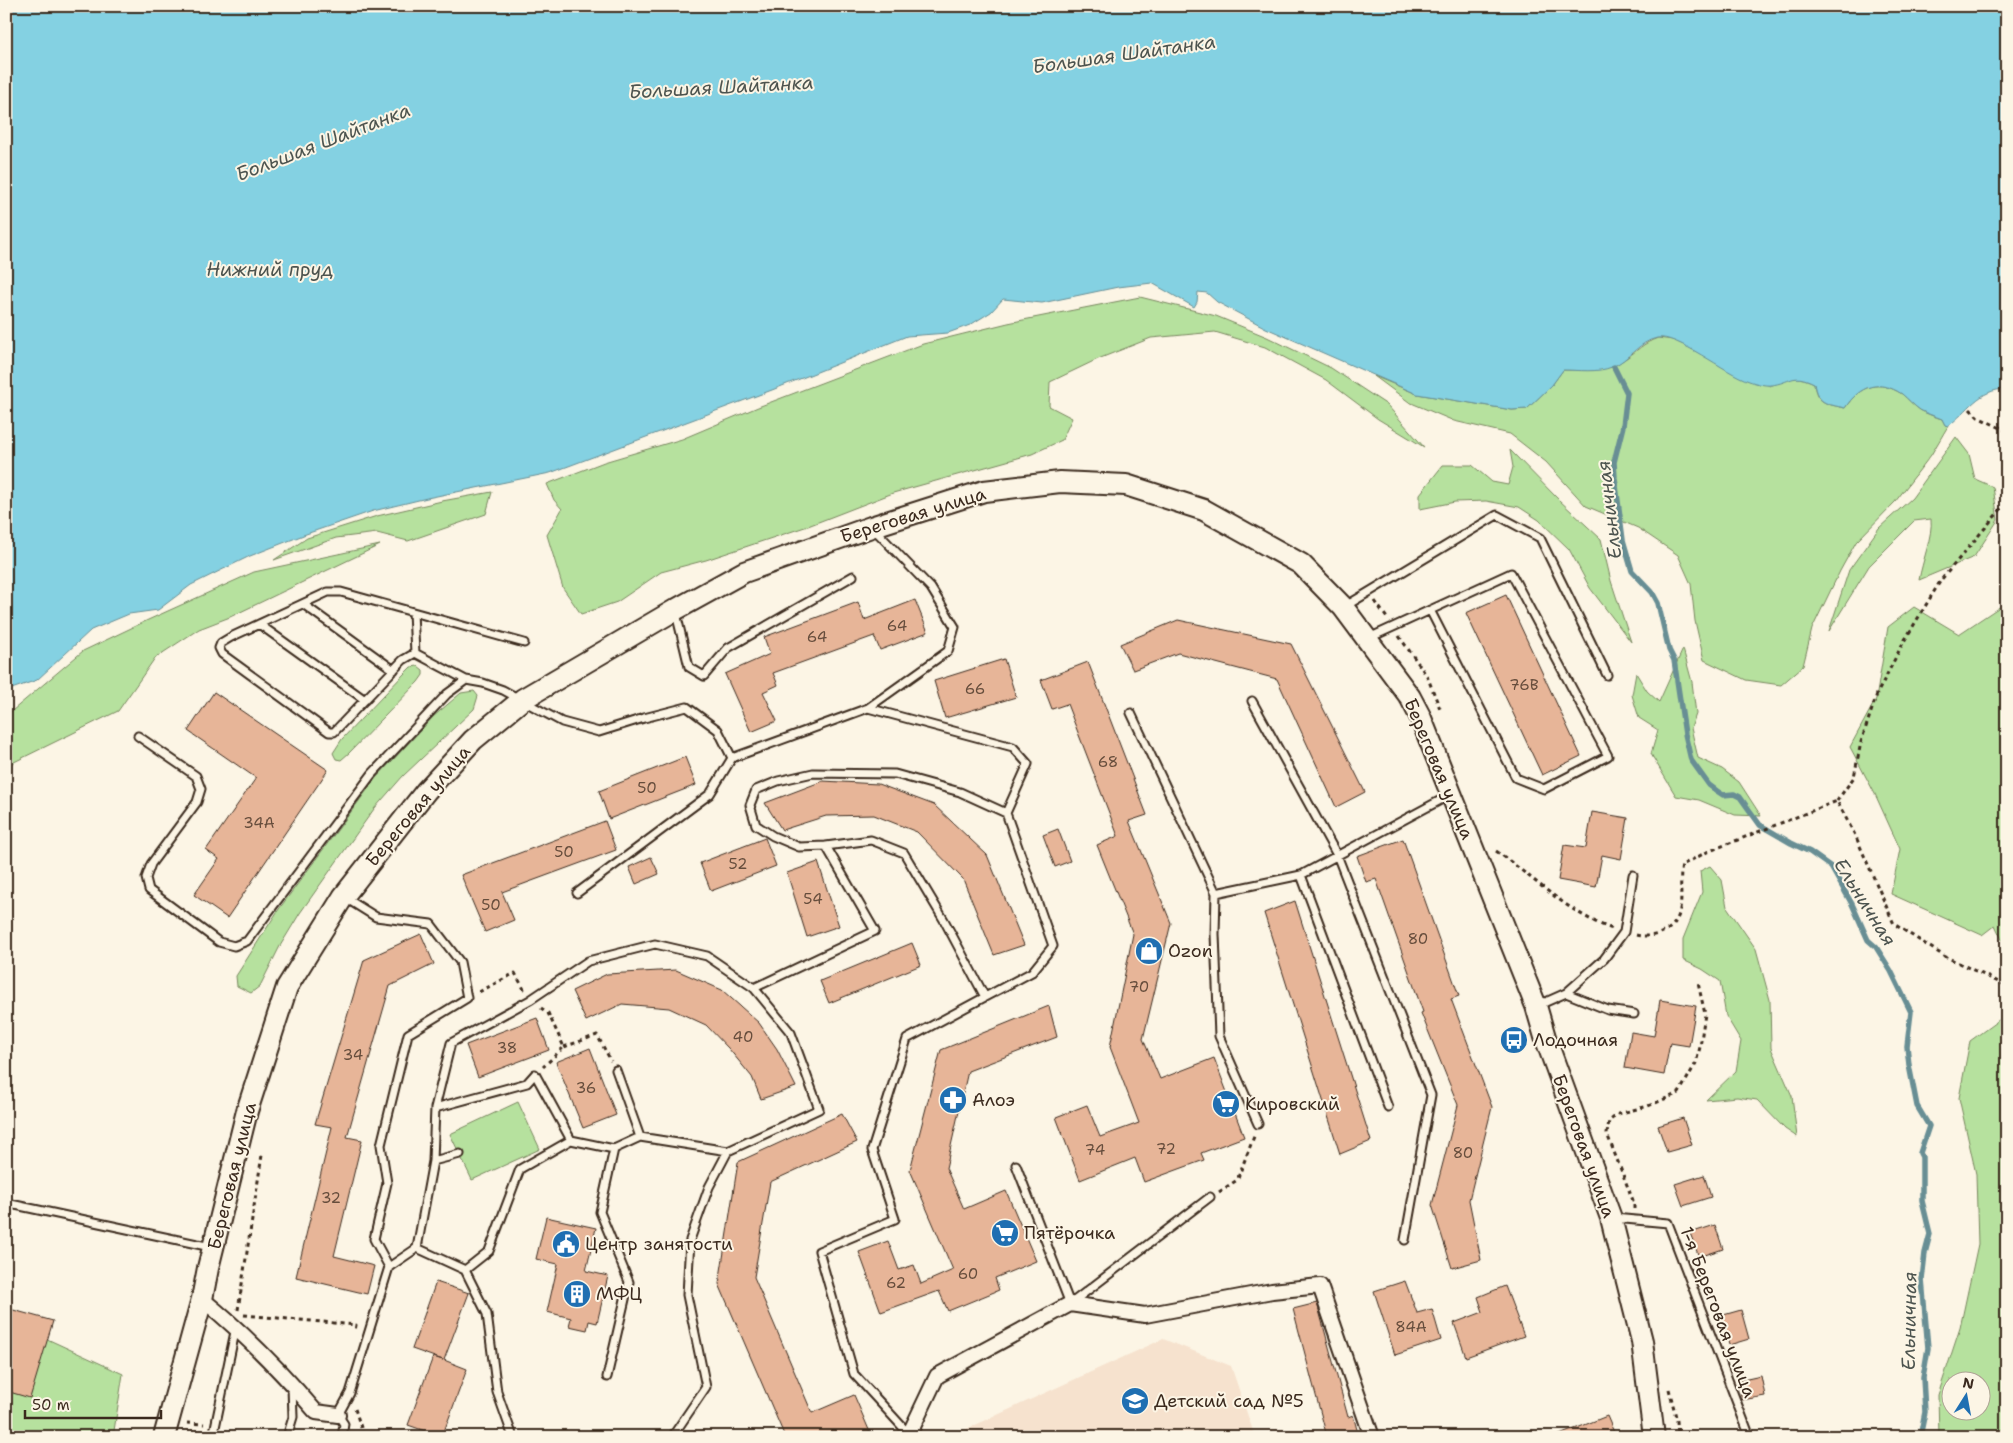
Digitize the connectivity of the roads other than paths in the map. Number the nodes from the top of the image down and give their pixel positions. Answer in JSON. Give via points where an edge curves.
{"nodes":[{"id":1,"x":871,"y":527,"type":"junction"},
{"id":2,"x":853,"y":576,"type":"dead end"},
{"id":3,"x":303,"y":604,"type":"junction"},
{"id":4,"x":1343,"y":607,"type":"junction"},
{"id":5,"x":675,"y":610,"type":"junction"},
{"id":6,"x":1430,"y":610,"type":"junction"},
{"id":7,"x":413,"y":612,"type":"junction"},
{"id":8,"x":259,"y":624,"type":"junction"},
{"id":9,"x":1367,"y":639,"type":"junction"},
{"id":10,"x":524,"y":643,"type":"dead end"},
{"id":11,"x":415,"y":653,"type":"junction"},
{"id":12,"x":394,"y":670,"type":"junction"},
{"id":13,"x":1607,"y":675,"type":"dead end"},
{"id":14,"x":466,"y":680,"type":"junction"},
{"id":15,"x":523,"y":699,"type":"junction"},
{"id":16,"x":365,"y":700,"type":"junction"},
{"id":17,"x":1252,"y":701,"type":"dead end"},
{"id":18,"x":868,"y":708,"type":"junction"},
{"id":19,"x":1131,"y":713,"type":"dead end"},
{"id":20,"x":138,"y":736,"type":"dead end"},
{"id":21,"x":732,"y":758,"type":"junction"},
{"id":22,"x":1451,"y":795,"type":"junction"},
{"id":23,"x":1006,"y":813,"type":"junction"},
{"id":24,"x":826,"y":846,"type":"junction"},
{"id":25,"x":1337,"y":855,"type":"junction"},
{"id":26,"x":1301,"y":875,"type":"junction"},
{"id":27,"x":1633,"y":875,"type":"dead end"},
{"id":28,"x":577,"y":893,"type":"dead end"},
{"id":29,"x":1216,"y":893,"type":"junction"},
{"id":30,"x":343,"y":897,"type":"junction"},
{"id":31,"x":754,"y":988,"type":"junction"},
{"id":32,"x":1566,"y":993,"type":"junction"},
{"id":33,"x":985,"y":998,"type":"junction"},
{"id":34,"x":1536,"y":1006,"type":"junction"},
{"id":35,"x":1634,"y":1014,"type":"dead end"},
{"id":36,"x":616,"y":1070,"type":"road end"},
{"id":37,"x":1388,"y":1107,"type":"dead end"},
{"id":38,"x":435,"y":1108,"type":"junction"},
{"id":39,"x":1258,"y":1124,"type":"road end"},
{"id":40,"x":640,"y":1138,"type":"junction"},
{"id":41,"x":571,"y":1140,"type":"junction"},
{"id":42,"x":614,"y":1149,"type":"junction"},
{"id":43,"x":728,"y":1150,"type":"junction"},
{"id":44,"x":460,"y":1154,"type":"dead end"},
{"id":45,"x":433,"y":1162,"type":"junction"},
{"id":46,"x":1016,"y":1165,"type":"dead end"},
{"id":47,"x":1210,"y":1197,"type":"road end"},
{"id":48,"x":6,"y":1203,"type":"edge"},
{"id":49,"x":1611,"y":1218,"type":"junction"},
{"id":50,"x":1405,"y":1240,"type":"dead end"},
{"id":51,"x":214,"y":1247,"type":"junction"},
{"id":52,"x":417,"y":1248,"type":"junction"},
{"id":53,"x":389,"y":1267,"type":"junction"},
{"id":54,"x":465,"y":1270,"type":"junction"},
{"id":55,"x":202,"y":1299,"type":"junction"},
{"id":56,"x":1070,"y":1304,"type":"junction"},
{"id":57,"x":236,"y":1326,"type":"junction"},
{"id":58,"x":606,"y":1377,"type":"dead end"},
{"id":59,"x":291,"y":1384,"type":"junction"},
{"id":60,"x":338,"y":1415,"type":"junction"},
{"id":61,"x":908,"y":1435,"type":"edge"},
{"id":62,"x":164,"y":1437,"type":"edge"},
{"id":63,"x":213,"y":1437,"type":"edge"},
{"id":64,"x":287,"y":1437,"type":"edge"},
{"id":65,"x":342,"y":1437,"type":"edge"},
{"id":66,"x":513,"y":1437,"type":"edge"},
{"id":67,"x":672,"y":1437,"type":"edge"},
{"id":68,"x":1372,"y":1437,"type":"edge"},
{"id":69,"x":1654,"y":1437,"type":"edge"},
{"id":70,"x":1750,"y":1437,"type":"edge"}],
"edges":[{"from":1,"to":4,"type":"main road","name":"Береговая улица","via":[[984,491],[1060,482],[1126,485],[1204,510],[1301,564]]},
{"from":1,"to":5,"type":"main road","name":"Береговая улица","via":[[744,572]]},
{"from":1,"to":18,"type":"lane","via":[[930,588],[955,627],[948,651]]},
{"from":2,"to":5,"type":"lane","via":[[728,648],[704,676],[689,667]]},
{"from":3,"to":7,"type":"lane","via":[[328,592],[341,592]]},
{"from":3,"to":8,"type":"lane"},
{"from":3,"to":12,"type":"lane"},
{"from":4,"to":9,"type":"main road","name":"Береговая улица"},
{"from":4,"to":13,"type":"lane","via":[[1497,515],[1540,538]]},
{"from":5,"to":15,"type":"main road","name":"Береговая улица"},
{"from":6,"to":6,"type":"lane","via":[[1511,573],[1608,756],[1544,789],[1516,778]]},
{"from":6,"to":9,"type":"lane"},
{"from":7,"to":10,"type":"lane"},
{"from":7,"to":11,"type":"lane"},
{"from":8,"to":16,"type":"lane"},
{"from":8,"to":16,"type":"lane","via":[[221,642],[222,654],[329,732],[334,732]]},
{"from":9,"to":22,"type":"main road","name":"Береговая улица","via":[[1410,697]]},
{"from":11,"to":12,"type":"lane"},
{"from":11,"to":14,"type":"lane"},
{"from":12,"to":16,"type":"lane"},
{"from":14,"to":15,"type":"lane","via":[[483,683]]},
{"from":14,"to":20,"type":"lane","via":[[447,694],[372,774],[247,941],[234,946],[219,942],[149,890],[146,878],[151,864],[197,802],[201,789],[196,776]]},
{"from":15,"to":21,"type":"lane","via":[[562,722],[599,732],[687,707],[718,730]]},
{"from":15,"to":30,"type":"main road","name":"Береговая улица","via":[[473,740],[426,790]]},
{"from":17,"to":25,"type":"lane"},
{"from":18,"to":21,"type":"lane"},
{"from":18,"to":23,"type":"lane","via":[[1013,747],[1028,764]]},
{"from":19,"to":29,"type":"lane"},
{"from":21,"to":28,"type":"lane","via":[[710,794]]},
{"from":22,"to":25,"type":"lane"},
{"from":22,"to":34,"type":"main road","name":"Береговая улица"},
{"from":23,"to":24,"type":"lane","via":[[960,792],[895,774],[813,773],[756,790],[750,805],[756,825],[798,847]]},
{"from":23,"to":33,"type":"lane","via":[[1053,946],[1032,972]]},
{"from":24,"to":31,"type":"lane","via":[[875,930]]},
{"from":24,"to":33,"type":"lane","via":[[871,840],[904,854],[944,920]]},
{"from":25,"to":26,"type":"lane"},
{"from":25,"to":50,"type":"lane","via":[[1431,1095]]},
{"from":26,"to":29,"type":"lane"},
{"from":26,"to":37,"type":"lane"},
{"from":27,"to":32,"type":"lane","via":[[1624,932],[1604,958]]},
{"from":29,"to":39,"type":"lane","via":[[1219,1036]]},
{"from":30,"to":51,"type":"main road","name":"Береговая улица","via":[[287,987],[247,1111]]},
{"from":30,"to":53,"type":"lane","via":[[376,917],[431,924],[460,962],[467,998],[408,1034],[381,1145],[387,1183],[374,1239]]},
{"from":31,"to":38,"type":"lane","via":[[707,956],[654,944],[588,961],[530,1000],[451,1043]]},
{"from":31,"to":43,"type":"lane","via":[[791,1033],[818,1108]]},
{"from":32,"to":34,"type":"lane"},
{"from":32,"to":35,"type":"lane","via":[[1608,1010]]},
{"from":33,"to":61,"type":"lane","via":[[907,1039],[872,1150],[896,1219],[819,1251],[854,1374]]},
{"from":34,"to":49,"type":"main road","name":"Береговая улица"},
{"from":36,"to":40,"type":"lane"},
{"from":38,"to":41,"type":"lane","via":[[527,1083],[535,1074]]},
{"from":38,"to":45,"type":"lane"},
{"from":40,"to":42,"type":"lane"},
{"from":40,"to":43,"type":"lane"},
{"from":41,"to":42,"type":"lane"},
{"from":41,"to":54,"type":"lane","via":[[520,1169],[489,1251]]},
{"from":42,"to":58,"type":"lane","via":[[600,1212],[629,1282]]},
{"from":43,"to":67,"type":"lane","via":[[690,1240],[687,1295],[706,1387]]},
{"from":44,"to":45,"type":"lane"},
{"from":45,"to":52,"type":"lane"},
{"from":46,"to":56,"type":"lane"},
{"from":47,"to":56,"type":"lane"},
{"from":48,"to":51,"type":"lane"},
{"from":49,"to":69,"type":"main road","name":"Береговая улица","via":[[1642,1341]]},
{"from":49,"to":70,"type":"lane","name":"1-я Береговая улица","via":[[1668,1223]]},
{"from":51,"to":55,"type":"main road","name":"Береговая улица"},
{"from":52,"to":53,"type":"lane"},
{"from":52,"to":54,"type":"lane"},
{"from":53,"to":60,"type":"lane","via":[[350,1393]]},
{"from":54,"to":66,"type":"lane","via":[[487,1314],[497,1392]]},
{"from":55,"to":57,"type":"street"},
{"from":55,"to":62,"type":"main road","name":"Береговая улица"},
{"from":56,"to":61,"type":"street","via":[[938,1376]]},
{"from":56,"to":68,"type":"street","via":[[1145,1314],[1272,1291],[1320,1286]]},
{"from":57,"to":59,"type":"street"},
{"from":57,"to":63,"type":"lane"},
{"from":59,"to":60,"type":"street","via":[[316,1412]]},
{"from":59,"to":64,"type":"lane","via":[[293,1417]]},
{"from":60,"to":65,"type":"lane","via":[[344,1424]]}]}
